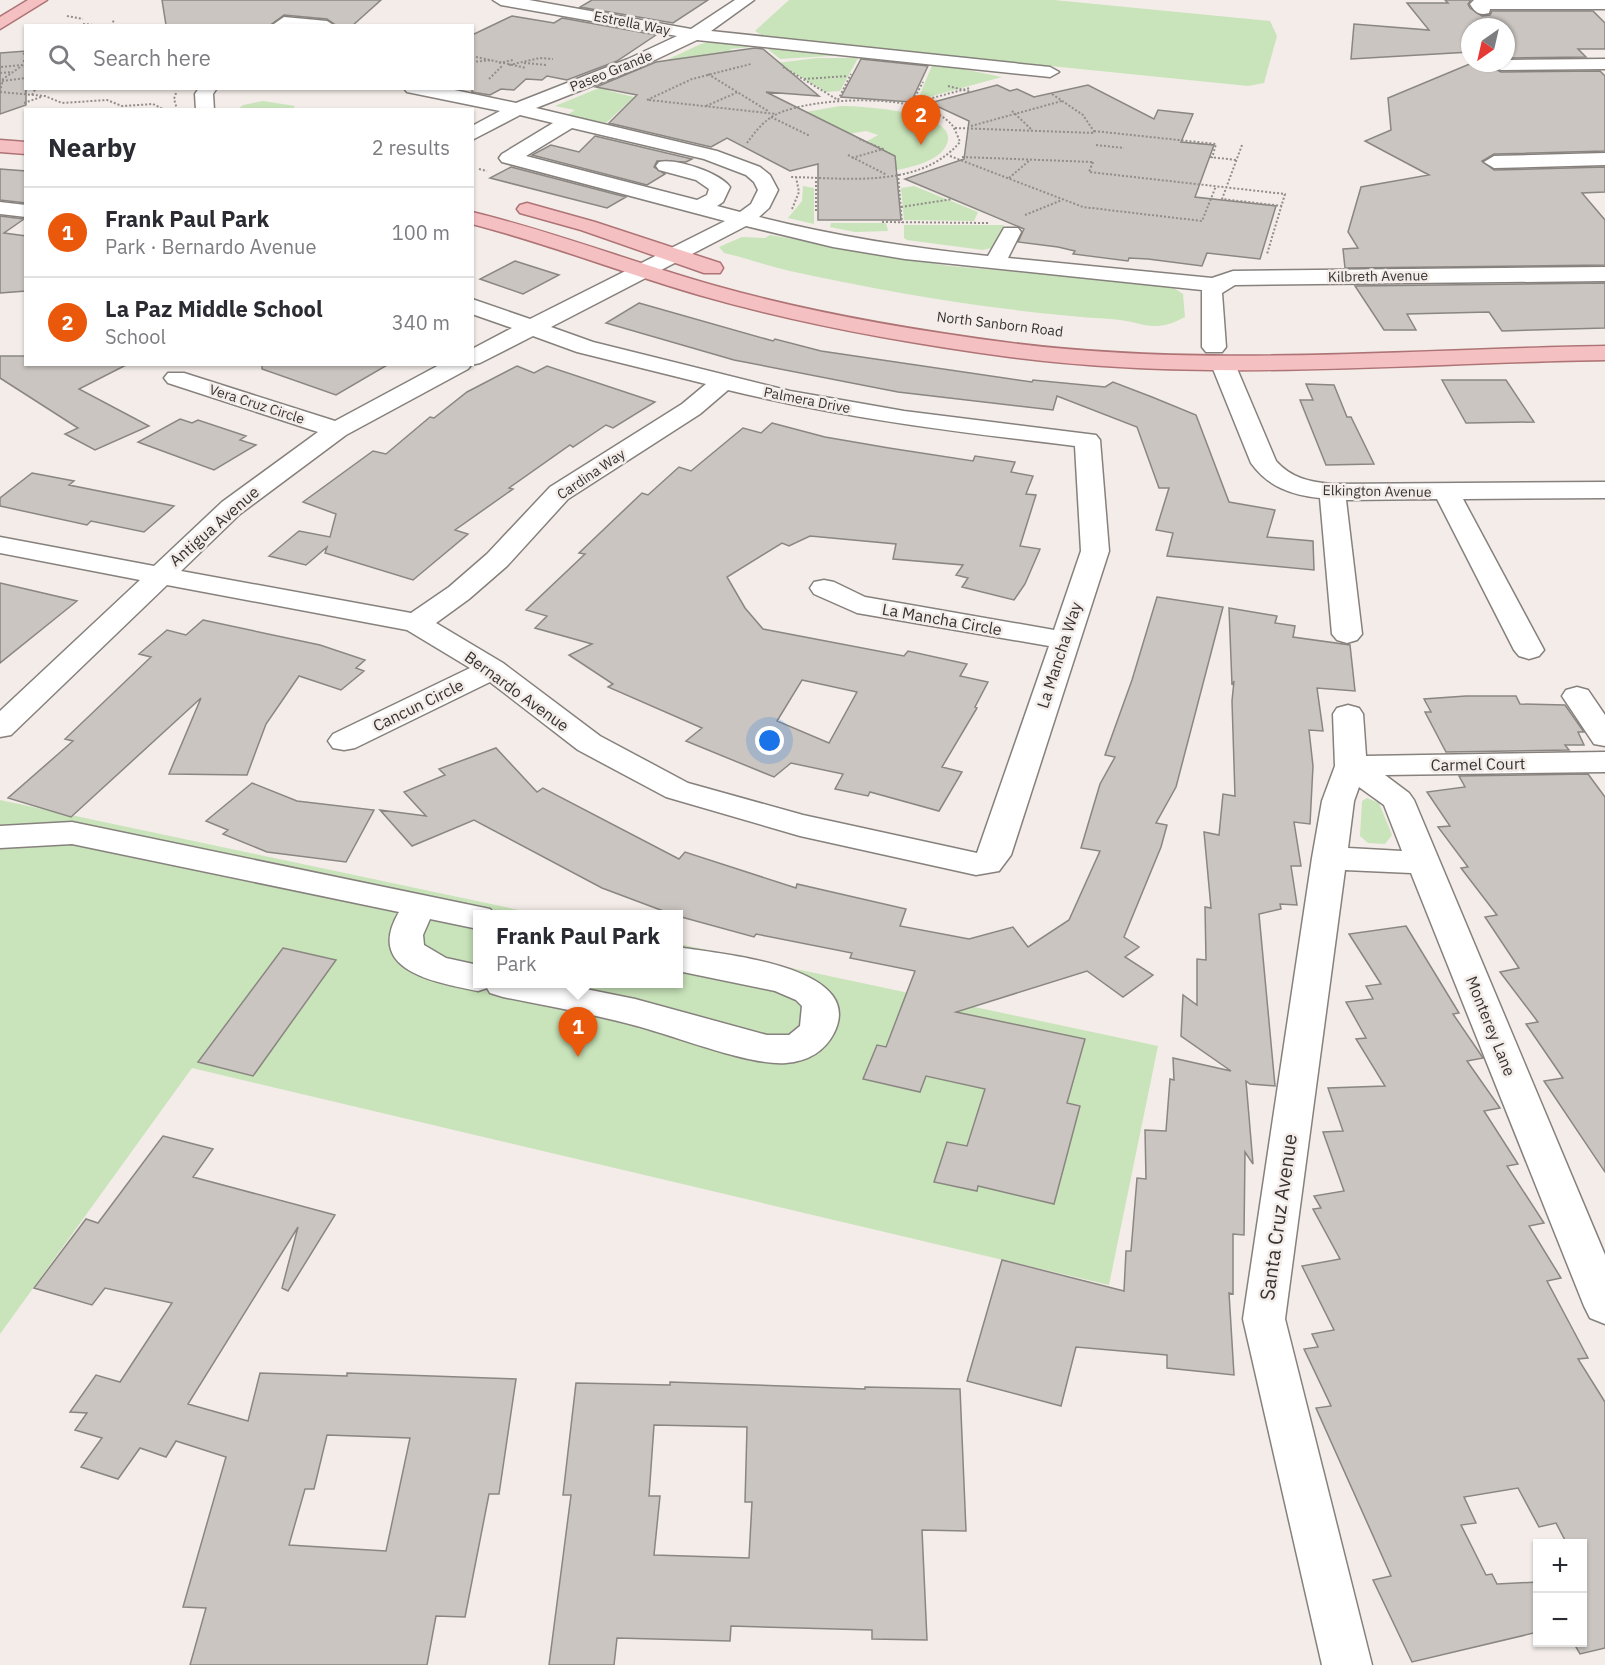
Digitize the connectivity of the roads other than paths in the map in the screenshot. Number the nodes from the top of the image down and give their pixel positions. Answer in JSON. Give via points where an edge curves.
{"nodes":[{"id":1,"x":39,"y":0,"type":"edge"},
{"id":2,"x":501,"y":0,"type":"edge"},
{"id":3,"x":746,"y":0,"type":"edge"},
{"id":4,"x":541,"y":3,"type":"edge"},
{"id":5,"x":1605,"y":4,"type":"edge"},
{"id":6,"x":1483,"y":10,"type":"dead end"},
{"id":7,"x":0,"y":24,"type":"edge"},
{"id":8,"x":282,"y":24,"type":"edge"},
{"id":9,"x":306,"y":24,"type":"edge"},
{"id":10,"x":692,"y":34,"type":"junction"},
{"id":11,"x":1605,"y":64,"type":"edge"},
{"id":12,"x":1515,"y":65,"type":"edge"},
{"id":13,"x":1050,"y":72,"type":"dead end"},
{"id":14,"x":206,"y":90,"type":"edge"},
{"id":15,"x":423,"y":90,"type":"edge"},
{"id":16,"x":205,"y":108,"type":"edge"},
{"id":17,"x":514,"y":109,"type":"junction"},
{"id":18,"x":0,"y":129,"type":"edge"},
{"id":19,"x":24,"y":131,"type":"edge"},
{"id":20,"x":568,"y":132,"type":"junction"},
{"id":21,"x":474,"y":133,"type":"edge"},
{"id":22,"x":0,"y":146,"type":"edge"},
{"id":23,"x":24,"y":148,"type":"edge"},
{"id":24,"x":1605,"y":159,"type":"edge"},
{"id":25,"x":647,"y":162,"type":"dead end"},
{"id":26,"x":1494,"y":162,"type":"dead end"},
{"id":27,"x":502,"y":202,"type":"dead end"},
{"id":28,"x":0,"y":208,"type":"edge"},
{"id":29,"x":698,"y":208,"type":"junction"},
{"id":30,"x":24,"y":211,"type":"edge"},
{"id":31,"x":474,"y":219,"type":"edge"},
{"id":32,"x":740,"y":221,"type":"junction"},
{"id":33,"x":1010,"y":224,"type":"road end"},
{"id":34,"x":674,"y":256,"type":"junction"},
{"id":35,"x":994,"y":264,"type":"junction"},
{"id":36,"x":645,"y":272,"type":"junction"},
{"id":37,"x":729,"y":273,"type":"dead end"},
{"id":38,"x":1605,"y":274,"type":"edge"},
{"id":39,"x":1217,"y":285,"type":"junction"},
{"id":40,"x":867,"y":305,"type":"dead end"},
{"id":41,"x":474,"y":307,"type":"edge"},
{"id":42,"x":942,"y":317,"type":"dead end"},
{"id":43,"x":533,"y":328,"type":"junction"},
{"id":44,"x":1111,"y":338,"type":"dead end"},
{"id":45,"x":1605,"y":353,"type":"edge"},
{"id":46,"x":1218,"y":356,"type":"junction"},
{"id":47,"x":474,"y":357,"type":"edge"},
{"id":48,"x":456,"y":366,"type":"edge"},
{"id":49,"x":176,"y":378,"type":"dead end"},
{"id":50,"x":722,"y":383,"type":"junction"},
{"id":51,"x":337,"y":430,"type":"junction"},
{"id":52,"x":1088,"y":440,"type":"joint"},
{"id":53,"x":1605,"y":489,"type":"edge"},
{"id":54,"x":1332,"y":492,"type":"junction"},
{"id":55,"x":1446,"y":492,"type":"junction"},
{"id":56,"x":0,"y":544,"type":"edge"},
{"id":57,"x":160,"y":574,"type":"junction"},
{"id":58,"x":824,"y":588,"type":"dead end"},
{"id":59,"x":416,"y":623,"type":"junction"},
{"id":60,"x":1347,"y":634,"type":"dead end"},
{"id":61,"x":1064,"y":640,"type":"junction"},
{"id":62,"x":1529,"y":650,"type":"dead end"},
{"id":63,"x":492,"y":669,"type":"junction"},
{"id":64,"x":1577,"y":696,"type":"dead end"},
{"id":65,"x":1348,"y":714,"type":"dead end"},
{"id":66,"x":0,"y":728,"type":"edge"},
{"id":67,"x":1605,"y":737,"type":"edge"},
{"id":68,"x":344,"y":741,"type":"dead end"},
{"id":69,"x":1605,"y":762,"type":"edge"},
{"id":70,"x":1351,"y":766,"type":"junction"},
{"id":71,"x":0,"y":837,"type":"edge"},
{"id":72,"x":1329,"y":858,"type":"junction"},
{"id":73,"x":987,"y":863,"type":"joint"},
{"id":74,"x":1425,"y":863,"type":"junction"},
{"id":75,"x":420,"y":905,"type":"junction"},
{"id":76,"x":473,"y":916,"type":"edge"},
{"id":77,"x":683,"y":960,"type":"edge"},
{"id":78,"x":473,"y":977,"type":"edge"},
{"id":79,"x":522,"y":988,"type":"edge"},
{"id":80,"x":1605,"y":1306,"type":"edge"},
{"id":81,"x":1347,"y":1665,"type":"edge"}],
"edges":[{"from":1,"to":7,"type":"main road"},
{"from":2,"to":4,"type":"street","name":"Estrella Way"},
{"from":3,"to":10,"type":"street","name":"Paseo Grande"},
{"from":4,"to":10,"type":"street","name":"Estrella Way"},
{"from":5,"to":6,"type":"street","via":[[1478,4]]},
{"from":8,"to":9,"type":"street"},
{"from":10,"to":13,"type":"street","name":"Estrella Way"},
{"from":10,"to":17,"type":"street","name":"Paseo Grande","via":[[629,65]]},
{"from":11,"to":12,"type":"street"},
{"from":14,"to":16,"type":"street"},
{"from":15,"to":17,"type":"street"},
{"from":17,"to":20,"type":"street"},
{"from":17,"to":21,"type":"street","name":"Paseo Grande"},
{"from":18,"to":19,"type":"main road"},
{"from":20,"to":29,"type":"street","via":[[545,137],[509,158]]},
{"from":20,"to":32,"type":"street","via":[[710,155],[753,171],[766,184],[767,195],[759,208]]},
{"from":22,"to":23,"type":"main road"},
{"from":24,"to":26,"type":"street"},
{"from":25,"to":29,"type":"street","via":[[716,183],[719,195]]},
{"from":27,"to":34,"type":"main road"},
{"from":28,"to":30,"type":"street"},
{"from":29,"to":32,"type":"street"},
{"from":31,"to":36,"type":"main road","name":"North Sanborn Road","via":[[550,238]]},
{"from":32,"to":34,"type":"street"},
{"from":32,"to":35,"type":"street","via":[[861,246]]},
{"from":33,"to":35,"type":"street"},
{"from":34,"to":36,"type":"street"},
{"from":34,"to":37,"type":"main road"},
{"from":35,"to":39,"type":"street"},
{"from":36,"to":43,"type":"street"},
{"from":36,"to":46,"type":"main road","name":"North Sanborn Road","via":[[780,308],[932,338],[1091,357]]},
{"from":38,"to":39,"type":"street","name":"Kilbreth Avenue","via":[[1254,277],[1233,278]]},
{"from":39,"to":46,"type":"street","via":[[1210,297]]},
{"from":40,"to":42,"type":"main road","name":"North Sanborn Road"},
{"from":41,"to":43,"type":"street","name":"Palmera Drive"},
{"from":43,"to":47,"type":"street"},
{"from":43,"to":50,"type":"street","name":"Palmera Drive","via":[[585,347]]},
{"from":44,"to":46,"type":"main road","name":"North Sanborn Road"},
{"from":45,"to":46,"type":"main road","name":"North Sanborn Road"},
{"from":46,"to":54,"type":"street","name":"Elkington Avenue","via":[[1269,470],[1294,485]]},
{"from":48,"to":51,"type":"street","name":"Antigua Avenue"},
{"from":49,"to":51,"type":"street","name":"Vera Cruz Circle"},
{"from":50,"to":52,"type":"street","name":"Palmera Drive","via":[[904,418]]},
{"from":50,"to":59,"type":"street","name":"Cardina Way","via":[[691,409],[559,494],[497,560]]},
{"from":51,"to":57,"type":"street","name":"Antigua Avenue","via":[[231,508]]},
{"from":52,"to":61,"type":"street","name":"La Mancha Way","via":[[1095,551]]},
{"from":53,"to":55,"type":"street","name":"Elkington Avenue"},
{"from":54,"to":55,"type":"street","name":"Elkington Avenue"},
{"from":54,"to":60,"type":"street"},
{"from":55,"to":62,"type":"street"},
{"from":56,"to":57,"type":"street","name":"Bernardo Avenue"},
{"from":57,"to":59,"type":"street","name":"Bernardo Avenue"},
{"from":57,"to":66,"type":"street","name":"Antigua Avenue"},
{"from":58,"to":61,"type":"street","name":"La Mancha Circle","via":[[857,604]]},
{"from":59,"to":63,"type":"street","name":"Bernardo Avenue"},
{"from":61,"to":73,"type":"street","name":"La Mancha Way","via":[[994,855]]},
{"from":63,"to":68,"type":"street","name":"Cancun Circle"},
{"from":63,"to":73,"type":"street","name":"Bernardo Avenue","via":[[589,743],[677,790],[800,825],[976,864]]},
{"from":64,"to":67,"type":"street"},
{"from":65,"to":70,"type":"street"},
{"from":69,"to":70,"type":"street","name":"Carmel Court"},
{"from":70,"to":72,"type":"street","name":"Santa Cruz Avenue","via":[[1338,801]]},
{"from":70,"to":74,"type":"street","name":"Monterey Lane","via":[[1398,800]]},
{"from":71,"to":75,"type":"street","via":[[72,833]]},
{"from":72,"to":74,"type":"street"},
{"from":72,"to":81,"type":"street","name":"Santa Cruz Avenue","via":[[1264,1319]]},
{"from":74,"to":80,"type":"street","name":"Monterey Lane"},
{"from":75,"to":76,"type":"street"},
{"from":75,"to":78,"type":"street","via":[[404,936],[405,947],[412,956],[431,966]]},
{"from":77,"to":79,"type":"street","via":[[809,990],[819,1001],[822,1013],[811,1039],[796,1048],[775,1050],[635,1012]]}]}
